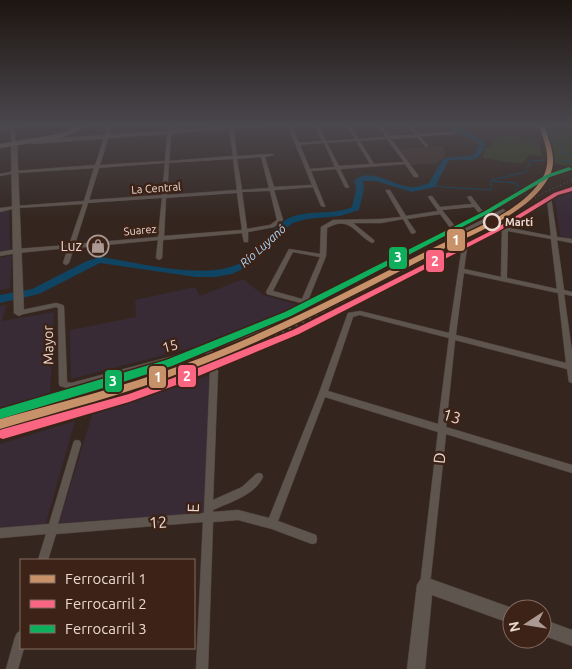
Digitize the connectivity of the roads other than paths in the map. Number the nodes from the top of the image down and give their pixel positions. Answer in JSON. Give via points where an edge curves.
{"nodes":[{"id":1,"x":14,"y":157,"type":"edge"},
{"id":2,"x":100,"y":157,"type":"edge"},
{"id":3,"x":167,"y":157,"type":"edge"},
{"id":4,"x":232,"y":157,"type":"edge"},
{"id":5,"x":235,"y":157,"type":"edge"},
{"id":6,"x":263,"y":157,"type":"edge"},
{"id":7,"x":303,"y":157,"type":"edge"},
{"id":8,"x":333,"y":157,"type":"edge"},
{"id":9,"x":368,"y":157,"type":"edge"},
{"id":10,"x":403,"y":157,"type":"edge"},
{"id":11,"x":167,"y":162,"type":"junction"},
{"id":12,"x":407,"y":163,"type":"junction"},
{"id":13,"x":97,"y":166,"type":"junction"},
{"id":14,"x":373,"y":166,"type":"junction"},
{"id":15,"x":338,"y":168,"type":"junction"},
{"id":16,"x":308,"y":170,"type":"junction"},
{"id":17,"x":15,"y":172,"type":"junction"},
{"id":18,"x":0,"y":174,"type":"edge"},
{"id":19,"x":416,"y":176,"type":"dead end"},
{"id":20,"x":314,"y":186,"type":"junction"},
{"id":21,"x":348,"y":187,"type":"dead end"},
{"id":22,"x":271,"y":189,"type":"junction"},
{"id":23,"x":388,"y":191,"type":"dead end"},
{"id":24,"x":240,"y":192,"type":"junction"},
{"id":25,"x":164,"y":197,"type":"junction"},
{"id":26,"x":430,"y":197,"type":"dead end"},
{"id":27,"x":469,"y":197,"type":"dead end"},
{"id":28,"x":549,"y":198,"type":"dead end"},
{"id":29,"x":86,"y":203,"type":"junction"},
{"id":30,"x":475,"y":205,"type":"junction"},
{"id":31,"x":323,"y":206,"type":"dead end"},
{"id":32,"x":16,"y":207,"type":"junction"},
{"id":33,"x":0,"y":210,"type":"edge"},
{"id":34,"x":441,"y":211,"type":"junction"},
{"id":35,"x":503,"y":211,"type":"dead end"},
{"id":36,"x":404,"y":218,"type":"junction"},
{"id":37,"x":487,"y":220,"type":"junction"},
{"id":38,"x":347,"y":222,"type":"junction"},
{"id":39,"x":245,"y":231,"type":"junction"},
{"id":40,"x":413,"y":232,"type":"dead end"},
{"id":41,"x":554,"y":237,"type":"junction"},
{"id":42,"x":161,"y":238,"type":"junction"},
{"id":43,"x":246,"y":241,"type":"dead end"},
{"id":44,"x":372,"y":241,"type":"dead end"},
{"id":45,"x":572,"y":241,"type":"edge"},
{"id":46,"x":71,"y":245,"type":"junction"},
{"id":47,"x":464,"y":248,"type":"dead end"},
{"id":48,"x":17,"y":251,"type":"junction"},
{"id":49,"x":0,"y":254,"type":"edge"},
{"id":50,"x":323,"y":256,"type":"junction"},
{"id":51,"x":159,"y":258,"type":"dead end"},
{"id":52,"x":66,"y":263,"type":"dead end"},
{"id":53,"x":461,"y":270,"type":"junction"},
{"id":54,"x":504,"y":280,"type":"junction"},
{"id":55,"x":562,"y":292,"type":"junction"},
{"id":56,"x":572,"y":294,"type":"edge"},
{"id":57,"x":304,"y":302,"type":"junction"},
{"id":58,"x":19,"y":309,"type":"joint"},
{"id":59,"x":452,"y":337,"type":"junction"},
{"id":60,"x":208,"y":349,"type":"junction"},
{"id":61,"x":571,"y":367,"type":"edge"},
{"id":62,"x":572,"y":380,"type":"edge"},
{"id":63,"x":63,"y":384,"type":"joint"},
{"id":64,"x":322,"y":393,"type":"junction"},
{"id":65,"x":442,"y":429,"type":"junction"},
{"id":66,"x":77,"y":444,"type":"dead end"},
{"id":67,"x":572,"y":469,"type":"edge"},
{"id":68,"x":259,"y":477,"type":"dead end"},
{"id":69,"x":210,"y":512,"type":"junction"},
{"id":70,"x":272,"y":524,"type":"junction"},
{"id":71,"x":52,"y":530,"type":"junction"},
{"id":72,"x":0,"y":533,"type":"edge"},
{"id":73,"x":312,"y":539,"type":"dead end"},
{"id":74,"x":43,"y":559,"type":"edge"},
{"id":75,"x":426,"y":585,"type":"junction"},
{"id":76,"x":502,"y":612,"type":"edge"},
{"id":77,"x":552,"y":631,"type":"edge"},
{"id":78,"x":572,"y":638,"type":"edge"},
{"id":79,"x":20,"y":641,"type":"edge"},
{"id":80,"x":12,"y":669,"type":"edge"},
{"id":81,"x":202,"y":669,"type":"edge"},
{"id":82,"x":416,"y":669,"type":"edge"}],
"edges":[{"from":1,"to":17,"type":"street","name":"Mayor"},
{"from":2,"to":13,"type":"street"},
{"from":3,"to":11,"type":"street"},
{"from":4,"to":11,"type":"street"},
{"from":5,"to":24,"type":"street"},
{"from":6,"to":22,"type":"street"},
{"from":7,"to":16,"type":"street"},
{"from":8,"to":15,"type":"street"},
{"from":9,"to":14,"type":"street"},
{"from":10,"to":12,"type":"street"},
{"from":11,"to":13,"type":"street"},
{"from":11,"to":25,"type":"street"},
{"from":12,"to":14,"type":"street"},
{"from":12,"to":19,"type":"street"},
{"from":13,"to":17,"type":"street"},
{"from":13,"to":29,"type":"street"},
{"from":14,"to":15,"type":"street"},
{"from":15,"to":16,"type":"street"},
{"from":15,"to":21,"type":"street"},
{"from":16,"to":20,"type":"street"},
{"from":17,"to":18,"type":"street"},
{"from":17,"to":32,"type":"street","name":"Mayor"},
{"from":20,"to":22,"type":"street","name":"La Central"},
{"from":20,"to":31,"type":"street"},
{"from":22,"to":24,"type":"street","name":"La Central"},
{"from":22,"to":39,"type":"street","name":"Suarez","via":[[280,220],[272,226]]},
{"from":23,"to":36,"type":"street"},
{"from":24,"to":25,"type":"street","name":"La Central"},
{"from":24,"to":39,"type":"street"},
{"from":25,"to":29,"type":"street","name":"La Central"},
{"from":25,"to":42,"type":"street"},
{"from":26,"to":34,"type":"street"},
{"from":27,"to":30,"type":"street"},
{"from":28,"to":41,"type":"street"},
{"from":29,"to":32,"type":"street","name":"La Central"},
{"from":29,"to":46,"type":"street"},
{"from":30,"to":34,"type":"street"},
{"from":30,"to":37,"type":"street"},
{"from":32,"to":33,"type":"street","name":"La Central"},
{"from":32,"to":48,"type":"street","name":"Mayor"},
{"from":34,"to":36,"type":"street"},
{"from":34,"to":37,"type":"street","via":[[456,232],[463,232]]},
{"from":35,"to":37,"type":"street"},
{"from":36,"to":38,"type":"street"},
{"from":36,"to":40,"type":"street"},
{"from":38,"to":44,"type":"street"},
{"from":38,"to":50,"type":"street","via":[[333,222],[324,228]]},
{"from":39,"to":42,"type":"street","name":"Suarez"},
{"from":39,"to":43,"type":"street"},
{"from":41,"to":45,"type":"street"},
{"from":41,"to":54,"type":"street","via":[[505,228]]},
{"from":41,"to":55,"type":"street"},
{"from":42,"to":46,"type":"street","name":"Suarez"},
{"from":42,"to":51,"type":"street"},
{"from":46,"to":48,"type":"street","name":"Suarez"},
{"from":46,"to":52,"type":"street"},
{"from":47,"to":53,"type":"street","name":"D"},
{"from":48,"to":49,"type":"street","name":"Suarez"},
{"from":48,"to":58,"type":"street","name":"Mayor"},
{"from":50,"to":57,"type":"street"},
{"from":50,"to":57,"type":"street","via":[[291,250],[269,292]]},
{"from":53,"to":54,"type":"street"},
{"from":53,"to":59,"type":"street","name":"D"},
{"from":54,"to":55,"type":"street"},
{"from":55,"to":56,"type":"street"},
{"from":55,"to":61,"type":"street"},
{"from":57,"to":60,"type":"street","name":"15","via":[[303,306],[260,329]]},
{"from":58,"to":63,"type":"street","name":"Mayor","via":[[56,304],[61,308]]},
{"from":59,"to":61,"type":"street"},
{"from":59,"to":64,"type":"street","via":[[360,313],[350,315]]},
{"from":59,"to":65,"type":"street","name":"D"},
{"from":60,"to":63,"type":"street","name":"15","via":[[71,386]]},
{"from":60,"to":69,"type":"street","name":"E","via":[[214,371]]},
{"from":61,"to":62,"type":"street"},
{"from":64,"to":65,"type":"street","name":"13"},
{"from":64,"to":70,"type":"street"},
{"from":65,"to":67,"type":"street","name":"13"},
{"from":65,"to":75,"type":"street","name":"D"},
{"from":66,"to":71,"type":"street"},
{"from":68,"to":69,"type":"street"},
{"from":69,"to":70,"type":"street","name":"12"},
{"from":69,"to":71,"type":"street","name":"12"},
{"from":69,"to":81,"type":"street","name":"E"},
{"from":70,"to":73,"type":"street","name":"12"},
{"from":71,"to":72,"type":"street","name":"12"},
{"from":71,"to":74,"type":"street"},
{"from":75,"to":76,"type":"street"},
{"from":75,"to":82,"type":"street","name":"D"},
{"from":77,"to":78,"type":"street"},
{"from":79,"to":80,"type":"street"}]}
